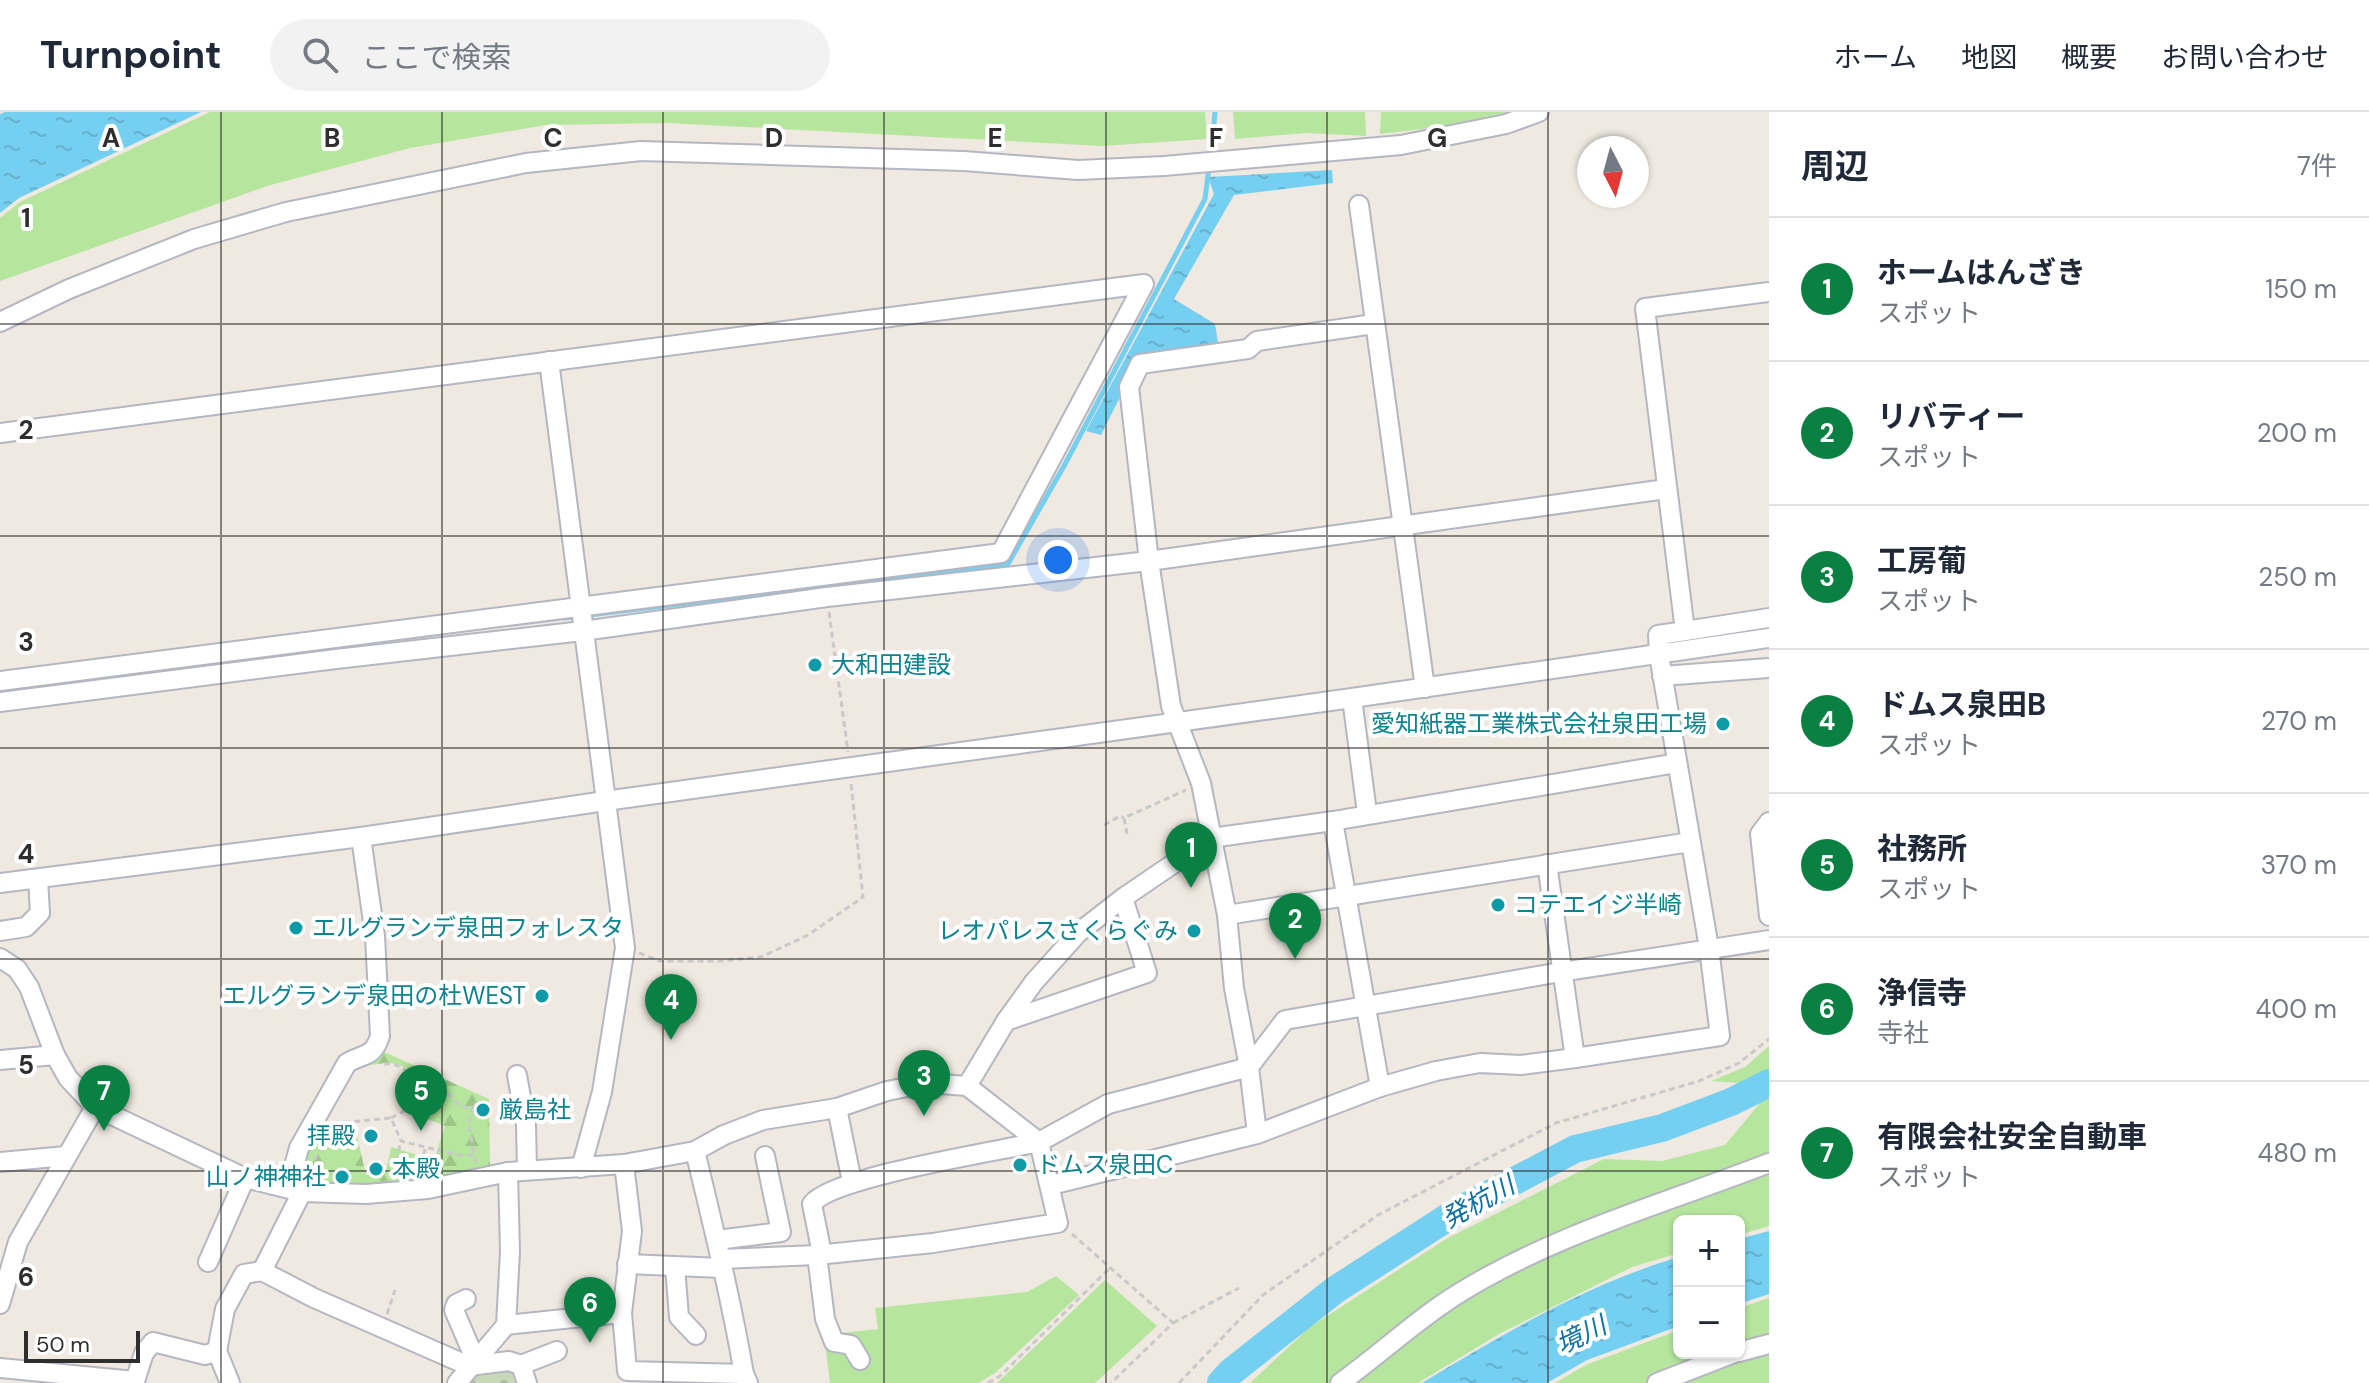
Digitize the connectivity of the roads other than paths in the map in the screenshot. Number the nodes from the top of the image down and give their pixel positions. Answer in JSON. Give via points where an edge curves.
{"nodes":[{"id":1,"x":1539,"y":112,"type":"edge"},
{"id":2,"x":1359,"y":205,"type":"dead end"},
{"id":3,"x":1769,"y":292,"type":"edge"},
{"id":4,"x":0,"y":322,"type":"edge"},
{"id":5,"x":1374,"y":324,"type":"junction"},
{"id":6,"x":549,"y":361,"type":"junction"},
{"id":7,"x":0,"y":433,"type":"edge"},
{"id":8,"x":1666,"y":489,"type":"junction"},
{"id":9,"x":1401,"y":527,"type":"junction"},
{"id":10,"x":991,"y":554,"type":"junction"},
{"id":11,"x":1149,"y":561,"type":"junction"},
{"id":12,"x":994,"y":577,"type":"junction"},
{"id":13,"x":580,"y":605,"type":"junction"},
{"id":14,"x":1769,"y":618,"type":"edge"},
{"id":15,"x":583,"y":631,"type":"junction"},
{"id":16,"x":1685,"y":631,"type":"junction"},
{"id":17,"x":1769,"y":638,"type":"edge"},
{"id":18,"x":1659,"y":655,"type":"junction"},
{"id":19,"x":1769,"y":668,"type":"edge"},
{"id":20,"x":1662,"y":676,"type":"junction"},
{"id":21,"x":0,"y":681,"type":"edge"},
{"id":22,"x":1425,"y":688,"type":"junction"},
{"id":23,"x":1352,"y":698,"type":"junction"},
{"id":24,"x":0,"y":702,"type":"edge"},
{"id":25,"x":1177,"y":721,"type":"junction"},
{"id":26,"x":1677,"y":763,"type":"junction"},
{"id":27,"x":605,"y":801,"type":"junction"},
{"id":28,"x":1367,"y":813,"type":"junction"},
{"id":29,"x":1333,"y":821,"type":"junction"},
{"id":30,"x":1769,"y":822,"type":"edge"},
{"id":31,"x":361,"y":837,"type":"junction"},
{"id":32,"x":1211,"y":838,"type":"junction"},
{"id":33,"x":1690,"y":842,"type":"junction"},
{"id":34,"x":1547,"y":864,"type":"junction"},
{"id":35,"x":38,"y":879,"type":"junction"},
{"id":36,"x":0,"y":883,"type":"edge"},
{"id":37,"x":1346,"y":897,"type":"junction"},
{"id":38,"x":1123,"y":898,"type":"junction"},
{"id":39,"x":1227,"y":915,"type":"junction"},
{"id":40,"x":1769,"y":916,"type":"edge"},
{"id":41,"x":0,"y":931,"type":"edge"},
{"id":42,"x":1769,"y":940,"type":"edge"},
{"id":43,"x":1709,"y":948,"type":"junction"},
{"id":44,"x":0,"y":958,"type":"edge"},
{"id":45,"x":1561,"y":972,"type":"junction"},
{"id":46,"x":1365,"y":1006,"type":"junction"},
{"id":47,"x":1006,"y":1021,"type":"junction"},
{"id":48,"x":55,"y":1055,"type":"junction"},
{"id":49,"x":1575,"y":1058,"type":"junction"},
{"id":50,"x":0,"y":1060,"type":"edge"},
{"id":51,"x":1249,"y":1067,"type":"junction"},
{"id":52,"x":517,"y":1075,"type":"dead end"},
{"id":53,"x":967,"y":1086,"type":"junction"},
{"id":54,"x":1380,"y":1087,"type":"junction"},
{"id":55,"x":95,"y":1107,"type":"junction"},
{"id":56,"x":837,"y":1108,"type":"junction"},
{"id":57,"x":1257,"y":1134,"type":"junction"},
{"id":58,"x":1039,"y":1142,"type":"junction"},
{"id":59,"x":695,"y":1151,"type":"junction"},
{"id":60,"x":66,"y":1156,"type":"junction"},
{"id":61,"x":765,"y":1156,"type":"dead end"},
{"id":62,"x":0,"y":1162,"type":"edge"},
{"id":63,"x":624,"y":1164,"type":"junction"},
{"id":64,"x":1764,"y":1166,"type":"edge"},
{"id":65,"x":581,"y":1168,"type":"junction"},
{"id":66,"x":517,"y":1171,"type":"junction"},
{"id":67,"x":245,"y":1178,"type":"junction"},
{"id":68,"x":852,"y":1182,"type":"junction"},
{"id":69,"x":1051,"y":1185,"type":"junction"},
{"id":70,"x":295,"y":1190,"type":"junction"},
{"id":71,"x":717,"y":1240,"type":"junction"},
{"id":72,"x":820,"y":1255,"type":"junction"},
{"id":73,"x":208,"y":1262,"type":"dead end"},
{"id":74,"x":627,"y":1264,"type":"junction"},
{"id":75,"x":721,"y":1264,"type":"junction"},
{"id":76,"x":675,"y":1267,"type":"junction"},
{"id":77,"x":262,"y":1271,"type":"junction"},
{"id":78,"x":466,"y":1299,"type":"dead end"},
{"id":79,"x":0,"y":1304,"type":"edge"},
{"id":80,"x":622,"y":1313,"type":"junction"},
{"id":81,"x":506,"y":1325,"type":"junction"},
{"id":82,"x":696,"y":1335,"type":"dead end"},
{"id":83,"x":1769,"y":1344,"type":"edge"},
{"id":84,"x":1745,"y":1350,"type":"edge"},
{"id":85,"x":217,"y":1351,"type":"junction"},
{"id":86,"x":557,"y":1351,"type":"dead end"},
{"id":87,"x":1718,"y":1359,"type":"edge"},
{"id":88,"x":860,"y":1360,"type":"dead end"},
{"id":89,"x":472,"y":1363,"type":"junction"},
{"id":90,"x":0,"y":1368,"type":"edge"},
{"id":91,"x":524,"y":1374,"type":"edge"},
{"id":92,"x":746,"y":1378,"type":"edge"},
{"id":93,"x":137,"y":1382,"type":"edge"},
{"id":94,"x":230,"y":1383,"type":"edge"},
{"id":95,"x":457,"y":1383,"type":"edge"},
{"id":96,"x":1340,"y":1383,"type":"edge"},
{"id":97,"x":1657,"y":1383,"type":"edge"}],
"edges":[{"from":1,"to":4,"type":"street","via":[[1401,145],[1164,166],[1078,170],[964,161],[641,151],[526,163],[286,212],[209,235]]},
{"from":2,"to":5,"type":"street"},
{"from":3,"to":8,"type":"street","via":[[1645,308]]},
{"from":5,"to":9,"type":"street"},
{"from":5,"to":11,"type":"street","via":[[1140,364],[1129,387]]},
{"from":6,"to":7,"type":"street"},
{"from":6,"to":10,"type":"street","via":[[1144,284],[1001,553]]},
{"from":6,"to":13,"type":"street"},
{"from":8,"to":9,"type":"street"},
{"from":8,"to":16,"type":"street"},
{"from":9,"to":11,"type":"street"},
{"from":9,"to":22,"type":"street"},
{"from":10,"to":12,"type":"street"},
{"from":10,"to":13,"type":"street"},
{"from":11,"to":12,"type":"street"},
{"from":11,"to":25,"type":"street"},
{"from":12,"to":15,"type":"street"},
{"from":13,"to":15,"type":"street"},
{"from":13,"to":21,"type":"street"},
{"from":14,"to":16,"type":"street"},
{"from":15,"to":24,"type":"street"},
{"from":15,"to":27,"type":"street"},
{"from":16,"to":18,"type":"street","via":[[1658,635]]},
{"from":17,"to":18,"type":"street"},
{"from":18,"to":20,"type":"street"},
{"from":18,"to":22,"type":"street"},
{"from":19,"to":20,"type":"street"},
{"from":20,"to":26,"type":"street"},
{"from":22,"to":23,"type":"street"},
{"from":23,"to":25,"type":"street"},
{"from":23,"to":28,"type":"street"},
{"from":25,"to":27,"type":"street"},
{"from":25,"to":32,"type":"street","via":[[1201,783]]},
{"from":26,"to":28,"type":"street"},
{"from":26,"to":33,"type":"street"},
{"from":27,"to":31,"type":"street"},
{"from":27,"to":65,"type":"street","via":[[625,948],[602,1092]]},
{"from":28,"to":29,"type":"street"},
{"from":29,"to":32,"type":"street"},
{"from":29,"to":37,"type":"street"},
{"from":30,"to":40,"type":"street","via":[[1760,834]]},
{"from":31,"to":35,"type":"street"},
{"from":31,"to":70,"type":"street","via":[[375,936],[380,1036],[376,1049],[347,1063],[299,1148]]},
{"from":32,"to":38,"type":"street"},
{"from":32,"to":39,"type":"street"},
{"from":33,"to":34,"type":"street"},
{"from":33,"to":43,"type":"street"},
{"from":34,"to":37,"type":"street"},
{"from":34,"to":45,"type":"street"},
{"from":35,"to":36,"type":"street"},
{"from":35,"to":41,"type":"street","via":[[40,913],[26,927]]},
{"from":37,"to":39,"type":"street"},
{"from":37,"to":46,"type":"street"},
{"from":38,"to":47,"type":"street","via":[[1078,933]]},
{"from":38,"to":47,"type":"street","via":[[1147,973]]},
{"from":39,"to":51,"type":"street"},
{"from":42,"to":43,"type":"street"},
{"from":43,"to":45,"type":"street"},
{"from":43,"to":49,"type":"street","via":[[1720,1036]]},
{"from":44,"to":48,"type":"street","via":[[17,969],[29,987]]},
{"from":45,"to":46,"type":"street"},
{"from":45,"to":49,"type":"street"},
{"from":46,"to":51,"type":"street","via":[[1285,1020]]},
{"from":46,"to":54,"type":"street"},
{"from":47,"to":53,"type":"street"},
{"from":48,"to":50,"type":"street"},
{"from":48,"to":55,"type":"street"},
{"from":49,"to":54,"type":"street","via":[[1521,1065],[1480,1063]]},
{"from":51,"to":57,"type":"street"},
{"from":51,"to":58,"type":"street","via":[[1108,1104]]},
{"from":52,"to":66,"type":"street","via":[[526,1125]]},
{"from":53,"to":56,"type":"street","via":[[927,1083]]},
{"from":53,"to":58,"type":"street"},
{"from":54,"to":57,"type":"street"},
{"from":55,"to":60,"type":"street"},
{"from":55,"to":67,"type":"street"},
{"from":56,"to":59,"type":"street","via":[[763,1120]]},
{"from":56,"to":68,"type":"street"},
{"from":57,"to":69,"type":"street"},
{"from":58,"to":68,"type":"street"},
{"from":58,"to":69,"type":"street"},
{"from":59,"to":63,"type":"street"},
{"from":59,"to":71,"type":"street"},
{"from":60,"to":62,"type":"street"},
{"from":60,"to":79,"type":"street","via":[[18,1242]]},
{"from":61,"to":71,"type":"street","via":[[781,1232]]},
{"from":63,"to":65,"type":"street"},
{"from":63,"to":74,"type":"street","via":[[632,1231]]},
{"from":64,"to":96,"type":"street","via":[[1635,1211],[1511,1265],[1421,1317]]},
{"from":65,"to":66,"type":"street"},
{"from":66,"to":70,"type":"street","via":[[428,1189],[366,1194]]},
{"from":66,"to":81,"type":"street"},
{"from":67,"to":70,"type":"street"},
{"from":67,"to":73,"type":"street"},
{"from":68,"to":72,"type":"street","via":[[812,1204]]},
{"from":69,"to":72,"type":"street","via":[[1065,1229]]},
{"from":70,"to":77,"type":"street"},
{"from":71,"to":75,"type":"street"},
{"from":72,"to":75,"type":"street"},
{"from":72,"to":88,"type":"street","via":[[825,1319],[834,1342],[851,1345]]},
{"from":74,"to":76,"type":"street"},
{"from":74,"to":80,"type":"street"},
{"from":75,"to":76,"type":"street"},
{"from":75,"to":92,"type":"street"},
{"from":76,"to":82,"type":"street","via":[[679,1317]]},
{"from":77,"to":85,"type":"street","via":[[244,1274],[225,1309]]},
{"from":77,"to":89,"type":"street","via":[[381,1328]]},
{"from":78,"to":89,"type":"street","via":[[454,1310]]},
{"from":80,"to":81,"type":"street"},
{"from":80,"to":92,"type":"street","via":[[627,1371]]},
{"from":81,"to":89,"type":"street"},
{"from":83,"to":84,"type":"street"},
{"from":85,"to":93,"type":"street","via":[[205,1355],[153,1342],[144,1353]]},
{"from":85,"to":94,"type":"street"},
{"from":86,"to":91,"type":"street"},
{"from":87,"to":97,"type":"street"},
{"from":89,"to":91,"type":"street","via":[[509,1361]]},
{"from":89,"to":95,"type":"street"},
{"from":90,"to":93,"type":"street"}]}
